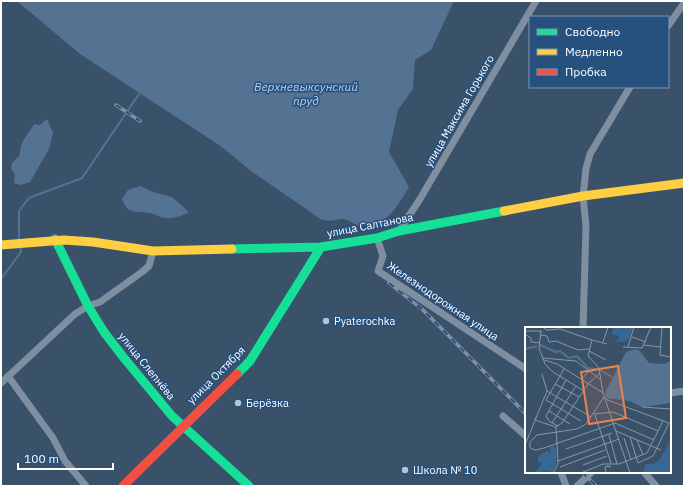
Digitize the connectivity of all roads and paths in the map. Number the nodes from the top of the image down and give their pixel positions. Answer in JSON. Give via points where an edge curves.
{"nodes":[{"id":1,"x":536,"y":1,"type":"edge"},
{"id":2,"x":684,"y":3,"type":"edge"},
{"id":3,"x":669,"y":25,"type":"edge"},
{"id":4,"x":629,"y":88,"type":"edge"},
{"id":5,"x":684,"y":183,"type":"edge"},
{"id":6,"x":583,"y":196,"type":"junction"},
{"id":7,"x":399,"y":231,"type":"junction"},
{"id":8,"x":376,"y":238,"type":"junction"},
{"id":9,"x":55,"y":239,"type":"junction"},
{"id":10,"x":3,"y":245,"type":"edge"},
{"id":11,"x":321,"y":247,"type":"junction"},
{"id":12,"x":152,"y":251,"type":"junction"},
{"id":13,"x":88,"y":306,"type":"junction"},
{"id":14,"x":583,"y":327,"type":"edge"},
{"id":15,"x":525,"y":368,"type":"edge"},
{"id":16,"x":8,"y":376,"type":"junction"},
{"id":17,"x":1,"y":383,"type":"edge"},
{"id":18,"x":684,"y":391,"type":"edge"},
{"id":19,"x":671,"y":393,"type":"edge"},
{"id":20,"x":504,"y":416,"type":"dead end"},
{"id":21,"x":182,"y":426,"type":"junction"},
{"id":22,"x":525,"y":435,"type":"edge"},
{"id":23,"x":561,"y":473,"type":"edge"},
{"id":24,"x":591,"y":473,"type":"edge"},
{"id":25,"x":645,"y":473,"type":"edge"},
{"id":26,"x":86,"y":486,"type":"edge"},
{"id":27,"x":123,"y":486,"type":"edge"},
{"id":28,"x":249,"y":486,"type":"edge"},
{"id":29,"x":566,"y":486,"type":"edge"},
{"id":30,"x":577,"y":486,"type":"edge"},
{"id":31,"x":656,"y":486,"type":"edge"}],
"edges":[{"from":1,"to":7,"type":"street","name":"улица Максима Горького","via":[[424,193]]},
{"from":2,"to":3,"type":"street"},
{"from":4,"to":6,"type":"street","via":[[590,154]]},
{"from":5,"to":6,"type":"main road","name":"улица Салтанова"},
{"from":6,"to":7,"type":"main road","name":"улица Салтанова"},
{"from":6,"to":14,"type":"street","via":[[586,226]]},
{"from":7,"to":8,"type":"main road","name":"улица Салтанова"},
{"from":8,"to":11,"type":"main road","name":"улица Салтанова"},
{"from":8,"to":15,"type":"street","name":"Железнодорожная улица","via":[[383,256],[378,271]]},
{"from":9,"to":10,"type":"main road","name":"улица Салтанова"},
{"from":9,"to":12,"type":"main road","name":"улица Салтанова"},
{"from":9,"to":13,"type":"main road","name":"улица Слепнёва"},
{"from":11,"to":12,"type":"main road","name":"улица Салтанова"},
{"from":11,"to":21,"type":"main road","name":"улица Октября","via":[[250,361]]},
{"from":12,"to":13,"type":"street","via":[[148,266],[142,272],[100,302]]},
{"from":13,"to":16,"type":"street","via":[[61,326]]},
{"from":13,"to":21,"type":"main road","name":"улица Слепнёва","via":[[124,358]]},
{"from":16,"to":17,"type":"street"},
{"from":16,"to":26,"type":"street","via":[[52,438],[65,461]]},
{"from":18,"to":19,"type":"street"},
{"from":20,"to":22,"type":"street"},
{"from":21,"to":27,"type":"main road","name":"улица Октября"},
{"from":21,"to":28,"type":"main road","name":"улица Слепнёва"},
{"from":23,"to":29,"type":"street"},
{"from":24,"to":30,"type":"street"},
{"from":25,"to":31,"type":"street"}]}
